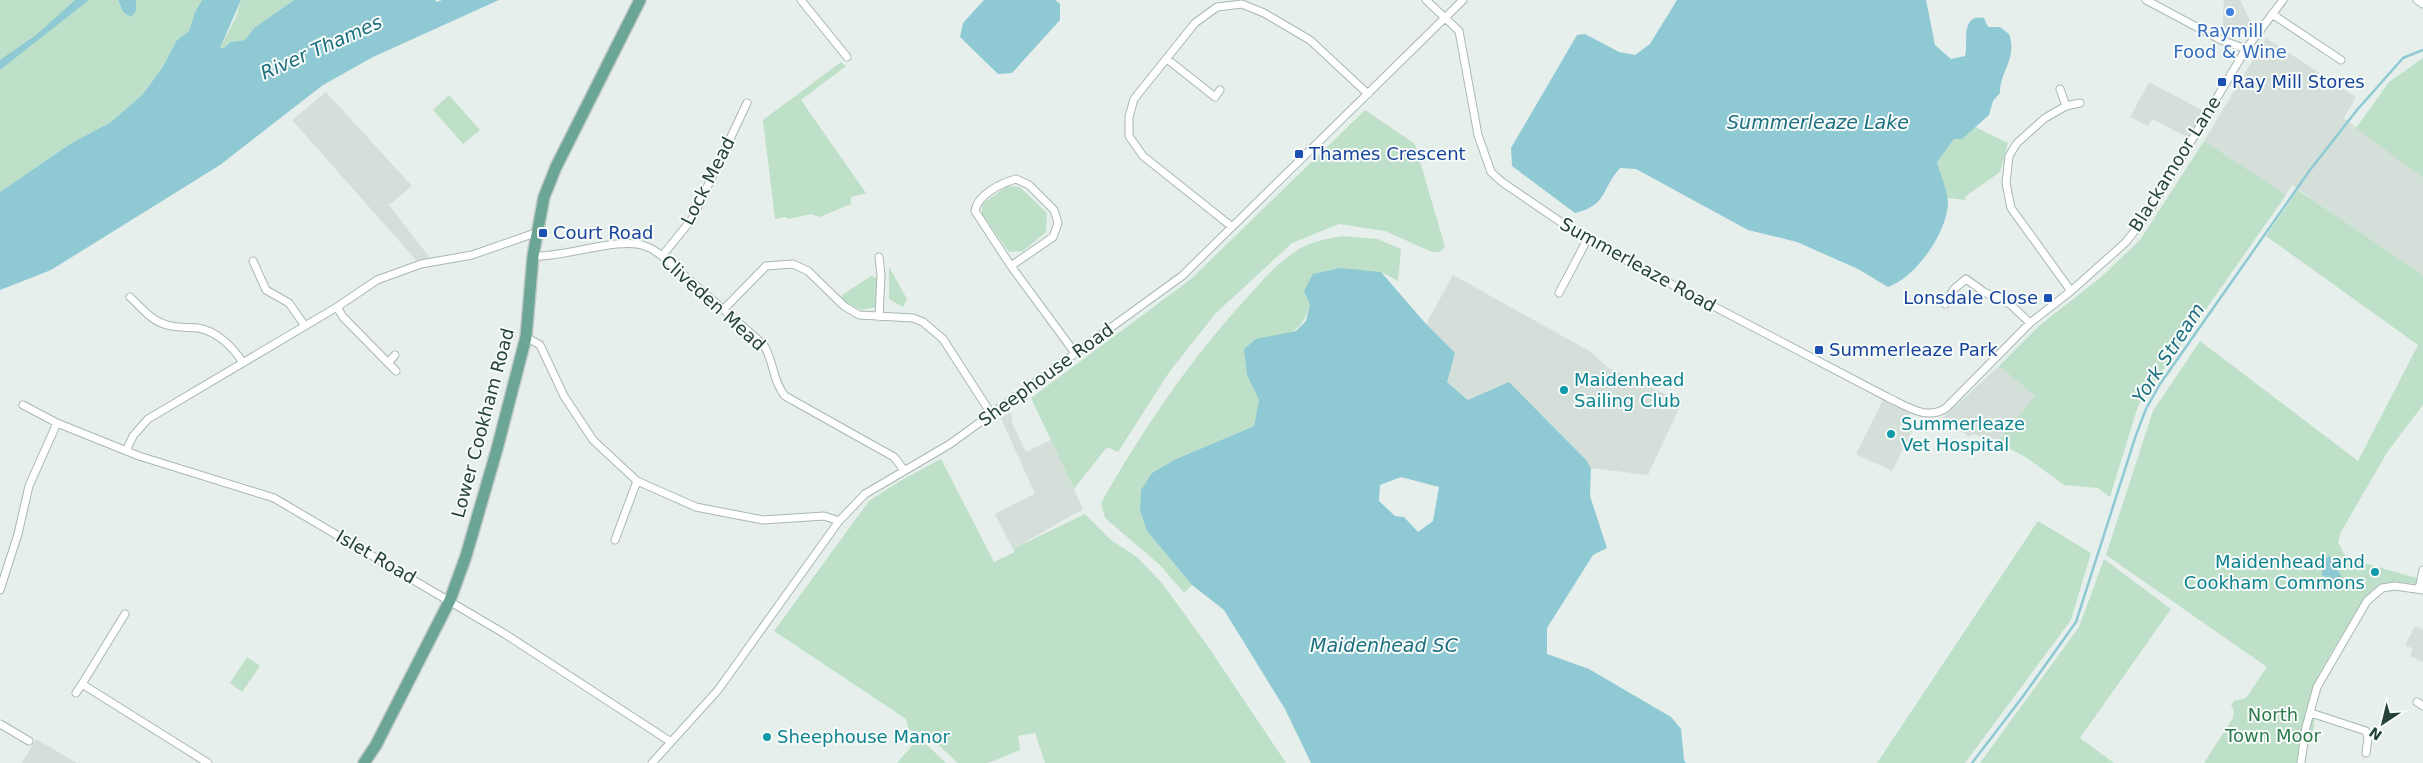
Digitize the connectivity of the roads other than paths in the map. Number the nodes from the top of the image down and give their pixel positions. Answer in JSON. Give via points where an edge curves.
{"nodes":[{"id":1,"x":640,"y":0,"type":"edge"},
{"id":2,"x":801,"y":0,"type":"edge"},
{"id":3,"x":1426,"y":0,"type":"edge"},
{"id":4,"x":1463,"y":0,"type":"edge"},
{"id":5,"x":2146,"y":0,"type":"edge"},
{"id":6,"x":2283,"y":0,"type":"edge"},
{"id":7,"x":2417,"y":0,"type":"edge"},
{"id":8,"x":2423,"y":4,"type":"edge"},
{"id":9,"x":2272,"y":14,"type":"junction"},
{"id":10,"x":1447,"y":18,"type":"junction"},
{"id":11,"x":2246,"y":49,"type":"junction"},
{"id":12,"x":847,"y":57,"type":"dead end"},
{"id":13,"x":1167,"y":59,"type":"junction"},
{"id":14,"x":2341,"y":60,"type":"dead end"},
{"id":15,"x":2060,"y":89,"type":"dead end"},
{"id":16,"x":1220,"y":90,"type":"dead end"},
{"id":17,"x":1368,"y":94,"type":"junction"},
{"id":18,"x":747,"y":103,"type":"dead end"},
{"id":19,"x":2080,"y":103,"type":"dead end"},
{"id":20,"x":2066,"y":106,"type":"junction"},
{"id":21,"x":1231,"y":226,"type":"junction"},
{"id":22,"x":536,"y":233,"type":"junction"},
{"id":23,"x":1587,"y":240,"type":"junction"},
{"id":24,"x":532,"y":256,"type":"junction"},
{"id":25,"x":662,"y":256,"type":"junction"},
{"id":26,"x":879,"y":257,"type":"dead end"},
{"id":27,"x":253,"y":261,"type":"dead end"},
{"id":28,"x":1011,"y":266,"type":"junction"},
{"id":29,"x":2071,"y":291,"type":"junction"},
{"id":30,"x":1559,"y":293,"type":"dead end"},
{"id":31,"x":130,"y":296,"type":"dead end"},
{"id":32,"x":1945,"y":304,"type":"dead end"},
{"id":33,"x":337,"y":307,"type":"junction"},
{"id":34,"x":724,"y":309,"type":"junction"},
{"id":35,"x":879,"y":317,"type":"junction"},
{"id":36,"x":2030,"y":323,"type":"junction"},
{"id":37,"x":305,"y":326,"type":"junction"},
{"id":38,"x":526,"y":337,"type":"junction"},
{"id":39,"x":1075,"y":353,"type":"junction"},
{"id":40,"x":395,"y":356,"type":"dead end"},
{"id":41,"x":389,"y":362,"type":"junction"},
{"id":42,"x":243,"y":363,"type":"junction"},
{"id":43,"x":396,"y":371,"type":"dead end"},
{"id":44,"x":23,"y":405,"type":"dead end"},
{"id":45,"x":1939,"y":412,"type":"joint"},
{"id":46,"x":992,"y":415,"type":"junction"},
{"id":47,"x":57,"y":422,"type":"junction"},
{"id":48,"x":126,"y":451,"type":"junction"},
{"id":49,"x":904,"y":470,"type":"junction"},
{"id":50,"x":637,"y":480,"type":"junction"},
{"id":51,"x":839,"y":521,"type":"junction"},
{"id":52,"x":615,"y":540,"type":"dead end"},
{"id":53,"x":2423,"y":570,"type":"edge"},
{"id":54,"x":0,"y":590,"type":"edge"},
{"id":55,"x":2421,"y":590,"type":"edge"},
{"id":56,"x":450,"y":600,"type":"junction"},
{"id":57,"x":125,"y":614,"type":"dead end"},
{"id":58,"x":82,"y":684,"type":"junction"},
{"id":59,"x":76,"y":693,"type":"dead end"},
{"id":60,"x":2311,"y":713,"type":"junction"},
{"id":61,"x":0,"y":724,"type":"edge"},
{"id":62,"x":29,"y":741,"type":"dead end"},
{"id":63,"x":671,"y":742,"type":"junction"},
{"id":64,"x":2366,"y":753,"type":"dead end"},
{"id":65,"x":208,"y":763,"type":"edge"},
{"id":66,"x":364,"y":763,"type":"edge"},
{"id":67,"x":652,"y":763,"type":"edge"},
{"id":68,"x":2301,"y":763,"type":"edge"}],
"edges":[{"from":1,"to":22,"type":"main road","name":"Lower Cookham Road","via":[[556,167],[544,197]]},
{"from":2,"to":12,"type":"street"},
{"from":3,"to":10,"type":"street","name":"Summerleaze Road"},
{"from":4,"to":10,"type":"street","name":"Sheephouse Road"},
{"from":5,"to":11,"type":"street","via":[[2221,40]]},
{"from":6,"to":9,"type":"street","name":"Blackamoor Lane"},
{"from":7,"to":8,"type":"street"},
{"from":9,"to":11,"type":"street","name":"Blackamoor Lane"},
{"from":9,"to":14,"type":"street"},
{"from":10,"to":17,"type":"street","name":"Sheephouse Road"},
{"from":10,"to":23,"type":"street","name":"Summerleaze Road","via":[[1459,30],[1478,134],[1491,172]]},
{"from":11,"to":29,"type":"street","name":"Blackamoor Lane","via":[[2147,215],[2126,242]]},
{"from":13,"to":16,"type":"street","via":[[1218,99]]},
{"from":13,"to":17,"type":"street","via":[[1195,23],[1217,7],[1242,4],[1264,12],[1310,40]]},
{"from":13,"to":21,"type":"street","via":[[1134,98],[1129,136],[1142,156]]},
{"from":15,"to":20,"type":"street"},
{"from":17,"to":21,"type":"street","name":"Sheephouse Road"},
{"from":18,"to":25,"type":"street","name":"Lock Mead","via":[[692,218]]},
{"from":19,"to":20,"type":"street"},
{"from":20,"to":29,"type":"street","via":[[2027,132],[2009,156],[2006,183],[2011,208]]},
{"from":21,"to":39,"type":"street","name":"Sheephouse Road","via":[[1182,276]]},
{"from":22,"to":24,"type":"main road","name":"Lower Cookham Road"},
{"from":22,"to":33,"type":"street","via":[[472,255],[421,264],[377,280]]},
{"from":23,"to":30,"type":"street"},
{"from":23,"to":45,"type":"street","name":"Summerleaze Road","via":[[1912,410],[1930,414]]},
{"from":24,"to":25,"type":"street","name":"Cliveden Mead","via":[[546,257],[624,244],[645,245]]},
{"from":24,"to":38,"type":"main road","name":"Lower Cookham Road"},
{"from":25,"to":34,"type":"street","name":"Cliveden Mead"},
{"from":26,"to":35,"type":"street"},
{"from":27,"to":37,"type":"street","via":[[266,290],[289,304]]},
{"from":28,"to":28,"type":"street","via":[[975,211],[984,195],[1016,179],[1029,185],[1054,210],[1058,223],[1053,237]]},
{"from":28,"to":39,"type":"street"},
{"from":29,"to":36,"type":"street","name":"Blackamoor Lane"},
{"from":31,"to":42,"type":"street","via":[[153,319],[167,325],[200,328],[216,335],[237,352]]},
{"from":32,"to":36,"type":"street","via":[[1966,279],[2010,304]]},
{"from":33,"to":37,"type":"street"},
{"from":33,"to":41,"type":"street","via":[[343,317]]},
{"from":34,"to":35,"type":"street","via":[[766,266],[793,264],[808,271],[859,316]]},
{"from":34,"to":49,"type":"street","name":"Cliveden Mead","via":[[771,355],[777,386],[785,396],[894,457]]},
{"from":35,"to":46,"type":"street","via":[[913,318],[934,330]]},
{"from":36,"to":45,"type":"street","name":"Blackamoor Lane"},
{"from":37,"to":42,"type":"street"},
{"from":38,"to":50,"type":"street","via":[[540,345],[564,396],[593,440]]},
{"from":38,"to":56,"type":"main road","name":"Lower Cookham Road","via":[[497,449]]},
{"from":39,"to":46,"type":"street","name":"Sheephouse Road"},
{"from":40,"to":41,"type":"street"},
{"from":41,"to":43,"type":"street"},
{"from":42,"to":48,"type":"street","via":[[148,419],[133,436]]},
{"from":44,"to":47,"type":"street","name":"Islet Road"},
{"from":46,"to":49,"type":"street","name":"Sheephouse Road"},
{"from":47,"to":48,"type":"street","name":"Islet Road"},
{"from":47,"to":54,"type":"street","via":[[29,486]]},
{"from":48,"to":56,"type":"street","name":"Islet Road","via":[[274,498]]},
{"from":49,"to":51,"type":"street","name":"Sheephouse Road","via":[[865,494]]},
{"from":50,"to":51,"type":"street","via":[[696,507],[763,520],[824,516]]},
{"from":50,"to":52,"type":"street"},
{"from":51,"to":63,"type":"street","name":"Sheephouse Road","via":[[738,665]]},
{"from":53,"to":55,"type":"street"},
{"from":55,"to":60,"type":"street","via":[[2395,586],[2382,588],[2367,601],[2317,687]]},
{"from":56,"to":63,"type":"street","name":"Islet Road"},
{"from":56,"to":66,"type":"main road","name":"Lower Cookham Road"},
{"from":57,"to":58,"type":"street"},
{"from":58,"to":59,"type":"street"},
{"from":58,"to":65,"type":"street"},
{"from":60,"to":64,"type":"street","via":[[2366,731]]},
{"from":60,"to":68,"type":"street"},
{"from":61,"to":62,"type":"street"},
{"from":63,"to":67,"type":"street","name":"Sheephouse Road"}]}
